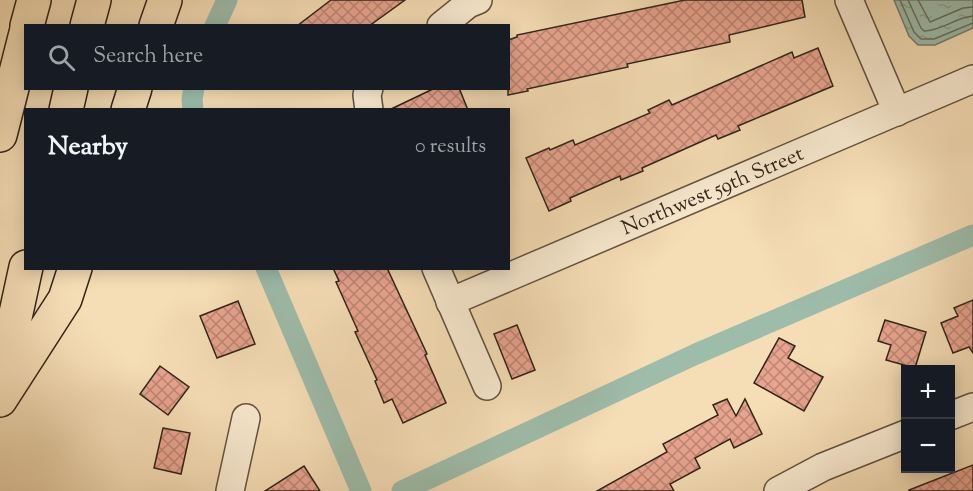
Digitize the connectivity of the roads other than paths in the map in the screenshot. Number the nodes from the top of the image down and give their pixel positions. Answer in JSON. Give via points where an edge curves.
{"nodes":[{"id":1,"x":34,"y":0,"type":"edge"},
{"id":2,"x":94,"y":0,"type":"edge"},
{"id":3,"x":165,"y":0,"type":"edge"},
{"id":4,"x":478,"y":0,"type":"edge"},
{"id":5,"x":849,"y":0,"type":"edge"},
{"id":6,"x":28,"y":24,"type":"edge"},
{"id":7,"x":88,"y":24,"type":"edge"},
{"id":8,"x":157,"y":24,"type":"edge"},
{"id":9,"x":443,"y":24,"type":"edge"},
{"id":10,"x":24,"y":41,"type":"edge"},
{"id":11,"x":973,"y":79,"type":"edge"},
{"id":12,"x":71,"y":90,"type":"edge"},
{"id":13,"x":134,"y":90,"type":"edge"},
{"id":14,"x":66,"y":108,"type":"edge"},
{"id":15,"x":129,"y":108,"type":"edge"},
{"id":16,"x":897,"y":112,"type":"junction"},
{"id":17,"x":0,"y":135,"type":"edge"},
{"id":18,"x":25,"y":270,"type":"edge"},
{"id":19,"x":74,"y":270,"type":"edge"},
{"id":20,"x":437,"y":270,"type":"edge"},
{"id":21,"x":450,"y":302,"type":"junction"},
{"id":22,"x":487,"y":386,"type":"dead end"},
{"id":23,"x":0,"y":389,"type":"edge"},
{"id":24,"x":0,"y":400,"type":"edge"},
{"id":25,"x":973,"y":407,"type":"edge"},
{"id":26,"x":955,"y":414,"type":"edge"},
{"id":27,"x":246,"y":418,"type":"dead end"},
{"id":28,"x":901,"y":436,"type":"edge"},
{"id":29,"x":230,"y":491,"type":"edge"},
{"id":30,"x":777,"y":491,"type":"edge"}],
"edges":[{"from":1,"to":6,"type":"highway"},
{"from":2,"to":7,"type":"highway"},
{"from":3,"to":8,"type":"highway"},
{"from":4,"to":9,"type":"street"},
{"from":5,"to":16,"type":"street"},
{"from":10,"to":17,"type":"highway"},
{"from":11,"to":16,"type":"street","name":"Northwest 59th Street"},
{"from":12,"to":14,"type":"highway"},
{"from":13,"to":15,"type":"highway"},
{"from":16,"to":21,"type":"street","name":"Northwest 59th Street"},
{"from":18,"to":23,"type":"highway"},
{"from":19,"to":24,"type":"highway","via":[[65,299]]},
{"from":20,"to":21,"type":"street"},
{"from":21,"to":22,"type":"street"},
{"from":25,"to":26,"type":"street"},
{"from":27,"to":29,"type":"street"},
{"from":28,"to":30,"type":"street","via":[[823,467]]}]}
